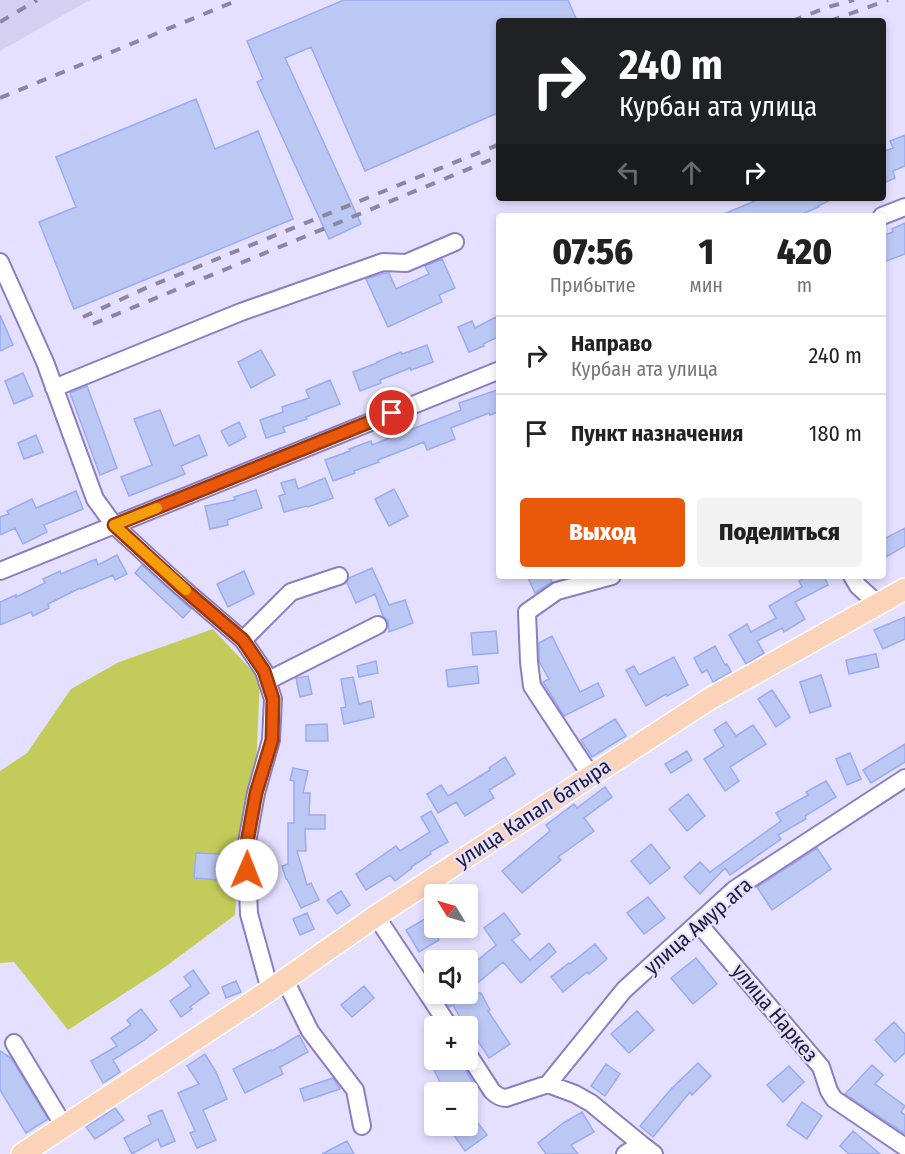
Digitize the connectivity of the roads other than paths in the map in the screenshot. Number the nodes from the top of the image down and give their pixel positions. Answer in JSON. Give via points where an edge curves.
{"nodes":[{"id":1,"x":905,"y":207,"type":"edge"},
{"id":2,"x":886,"y":214,"type":"edge"},
{"id":3,"x":455,"y":242,"type":"dead end"},
{"id":4,"x":0,"y":262,"type":"edge"},
{"id":5,"x":496,"y":372,"type":"edge"},
{"id":6,"x":54,"y":388,"type":"junction"},
{"id":7,"x":114,"y":525,"type":"junction"},
{"id":8,"x":0,"y":571,"type":"edge"},
{"id":9,"x":339,"y":576,"type":"dead end"},
{"id":10,"x":601,"y":579,"type":"edge"},
{"id":11,"x":854,"y":579,"type":"edge"},
{"id":12,"x":905,"y":589,"type":"edge"},
{"id":13,"x":878,"y":604,"type":"junction"},
{"id":14,"x":378,"y":625,"type":"dead end"},
{"id":15,"x":243,"y":640,"type":"junction"},
{"id":16,"x":267,"y":681,"type":"junction"},
{"id":17,"x":591,"y":776,"type":"junction"},
{"id":18,"x":905,"y":778,"type":"edge"},
{"id":19,"x":375,"y":916,"type":"junction"},
{"id":20,"x":698,"y":923,"type":"junction"},
{"id":21,"x":278,"y":985,"type":"junction"},
{"id":22,"x":443,"y":1016,"type":"edge"},
{"id":23,"x":14,"y":1043,"type":"dead end"},
{"id":24,"x":478,"y":1069,"type":"edge"},
{"id":25,"x":548,"y":1084,"type":"junction"},
{"id":26,"x":64,"y":1126,"type":"junction"},
{"id":27,"x":362,"y":1126,"type":"dead end"},
{"id":28,"x":905,"y":1147,"type":"edge"},
{"id":29,"x":647,"y":1149,"type":"edge"},
{"id":30,"x":22,"y":1154,"type":"edge"},
{"id":31,"x":624,"y":1154,"type":"edge"}],
"edges":[{"from":1,"to":2,"type":"street"},
{"from":3,"to":6,"type":"street","via":[[406,263],[383,262],[241,312]]},
{"from":4,"to":6,"type":"street"},
{"from":5,"to":7,"type":"street"},
{"from":6,"to":7,"type":"street","via":[[95,499]]},
{"from":7,"to":8,"type":"street"},
{"from":7,"to":15,"type":"street"},
{"from":9,"to":15,"type":"street","via":[[291,592]]},
{"from":10,"to":17,"type":"street","via":[[557,591],[527,612],[532,686]]},
{"from":11,"to":13,"type":"street"},
{"from":12,"to":13,"type":"main road","name":"улица Капал батыра"},
{"from":13,"to":17,"type":"main road","name":"улица Капал батыра","via":[[711,698]]},
{"from":14,"to":16,"type":"street"},
{"from":15,"to":16,"type":"street"},
{"from":16,"to":21,"type":"street","via":[[273,699],[272,740],[256,793],[246,848],[249,914]]},
{"from":17,"to":19,"type":"main road","name":"улица Капал батыра"},
{"from":18,"to":20,"type":"street","name":"улица Амур ага","via":[[735,889]]},
{"from":19,"to":21,"type":"main road","name":"улица Капал батыра"},
{"from":19,"to":22,"type":"street"},
{"from":20,"to":25,"type":"street","name":"улица Амур ага","via":[[624,990]]},
{"from":20,"to":28,"type":"street","name":"улица Наркез","via":[[821,1067],[834,1099]]},
{"from":21,"to":26,"type":"main road","name":"улица Капал батыра"},
{"from":21,"to":27,"type":"street","via":[[355,1090]]},
{"from":23,"to":26,"type":"street"},
{"from":24,"to":25,"type":"street","via":[[492,1091],[502,1098]]},
{"from":25,"to":29,"type":"street","via":[[591,1103]]},
{"from":26,"to":30,"type":"main road","name":"улица Капал батыра"},
{"from":29,"to":31,"type":"street"}]}
